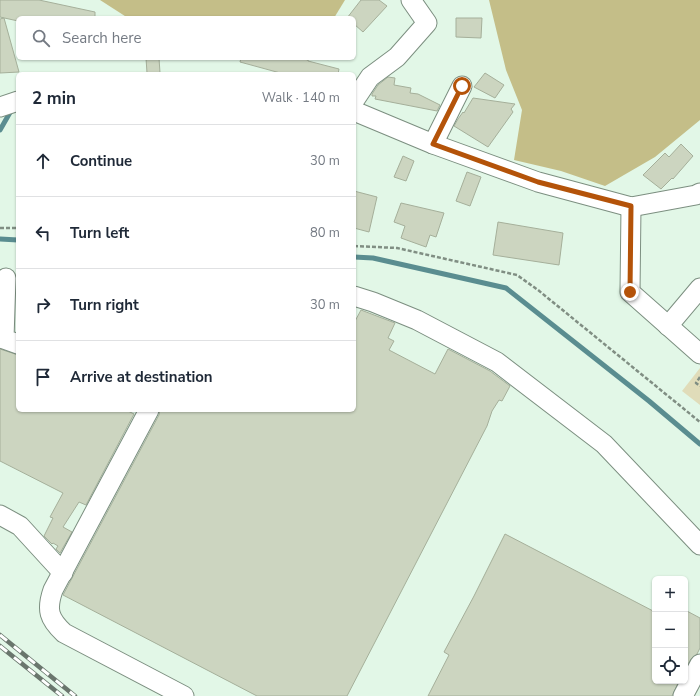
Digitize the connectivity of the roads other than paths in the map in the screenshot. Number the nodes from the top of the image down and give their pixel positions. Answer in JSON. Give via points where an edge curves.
{"nodes":[{"id":1,"x":411,"y":0,"type":"edge"},
{"id":2,"x":462,"y":86,"type":"dead end"},
{"id":3,"x":356,"y":98,"type":"edge"},
{"id":4,"x":16,"y":102,"type":"edge"},
{"id":5,"x":0,"y":107,"type":"edge"},
{"id":6,"x":356,"y":112,"type":"edge"},
{"id":7,"x":433,"y":144,"type":"junction"},
{"id":8,"x":700,"y":193,"type":"edge"},
{"id":9,"x":631,"y":206,"type":"junction"},
{"id":10,"x":6,"y":278,"type":"dead end"},
{"id":11,"x":700,"y":288,"type":"edge"},
{"id":12,"x":356,"y":297,"type":"edge"},
{"id":13,"x":668,"y":326,"type":"junction"},
{"id":14,"x":16,"y":343,"type":"edge"},
{"id":15,"x":700,"y":354,"type":"edge"},
{"id":16,"x":148,"y":412,"type":"edge"},
{"id":17,"x":0,"y":515,"type":"edge"},
{"id":18,"x":700,"y":546,"type":"edge"},
{"id":19,"x":62,"y":573,"type":"junction"},
{"id":20,"x":700,"y":664,"type":"edge"},
{"id":21,"x":184,"y":696,"type":"edge"},
{"id":22,"x":683,"y":696,"type":"edge"}],
"edges":[{"from":1,"to":3,"type":"street","via":[[427,23],[396,57],[370,77]]},
{"from":2,"to":7,"type":"street"},
{"from":4,"to":5,"type":"street"},
{"from":6,"to":7,"type":"street"},
{"from":7,"to":9,"type":"street","via":[[538,182]]},
{"from":8,"to":9,"type":"street"},
{"from":9,"to":13,"type":"street","via":[[630,292]]},
{"from":10,"to":14,"type":"street","via":[[4,339]]},
{"from":11,"to":13,"type":"street"},
{"from":12,"to":18,"type":"street","via":[[417,320],[497,362],[604,444]]},
{"from":13,"to":15,"type":"street"},
{"from":16,"to":19,"type":"street"},
{"from":17,"to":19,"type":"street","via":[[20,526]]},
{"from":19,"to":21,"type":"street","via":[[50,599],[49,608],[54,624],[64,633]]},
{"from":20,"to":22,"type":"street"}]}
